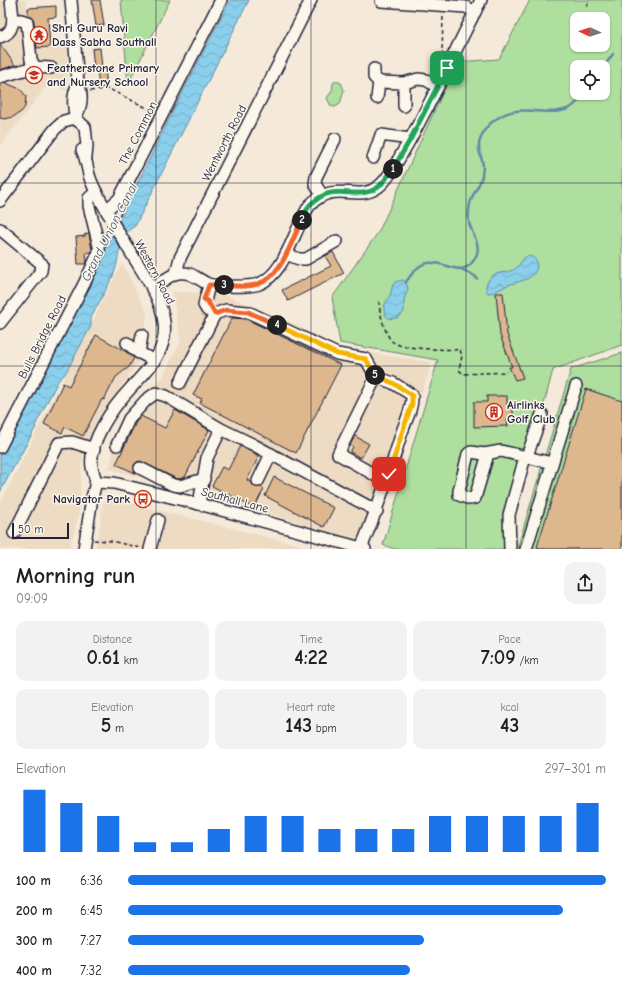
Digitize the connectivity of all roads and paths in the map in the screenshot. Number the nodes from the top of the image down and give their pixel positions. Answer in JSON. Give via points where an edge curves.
{"nodes":[{"id":1,"x":11,"y":0,"type":"edge"},
{"id":2,"x":71,"y":0,"type":"edge"},
{"id":3,"x":220,"y":0,"type":"edge"},
{"id":4,"x":311,"y":0,"type":"edge"},
{"id":5,"x":481,"y":0,"type":"edge"},
{"id":6,"x":590,"y":0,"type":"edge"},
{"id":7,"x":381,"y":1,"type":"dead end"},
{"id":8,"x":444,"y":5,"type":"junction"},
{"id":9,"x":587,"y":8,"type":"dead end"},
{"id":10,"x":475,"y":12,"type":"junction"},
{"id":11,"x":13,"y":20,"type":"junction"},
{"id":12,"x":0,"y":37,"type":"edge"},
{"id":13,"x":34,"y":67,"type":"junction"},
{"id":14,"x":51,"y":68,"type":"dead end"},
{"id":15,"x":447,"y":68,"type":"junction"},
{"id":16,"x":374,"y":70,"type":"dead end"},
{"id":17,"x":0,"y":77,"type":"edge"},
{"id":18,"x":379,"y":82,"type":"junction"},
{"id":19,"x":404,"y":83,"type":"junction"},
{"id":20,"x":438,"y":87,"type":"junction"},
{"id":21,"x":80,"y":88,"type":"junction"},
{"id":22,"x":377,"y":98,"type":"dead end"},
{"id":23,"x":404,"y":106,"type":"dead end"},
{"id":24,"x":162,"y":116,"type":"junction"},
{"id":25,"x":75,"y":118,"type":"junction"},
{"id":26,"x":335,"y":139,"type":"dead end"},
{"id":27,"x":410,"y":140,"type":"junction"},
{"id":28,"x":373,"y":158,"type":"dead end"},
{"id":29,"x":96,"y":192,"type":"junction"},
{"id":30,"x":322,"y":195,"type":"junction"},
{"id":31,"x":0,"y":201,"type":"edge"},
{"id":32,"x":106,"y":210,"type":"junction"},
{"id":33,"x":0,"y":229,"type":"edge"},
{"id":34,"x":337,"y":241,"type":"dead end"},
{"id":35,"x":286,"y":254,"type":"junction"},
{"id":36,"x":176,"y":273,"type":"junction"},
{"id":37,"x":209,"y":285,"type":"junction"},
{"id":38,"x":152,"y":289,"type":"junction"},
{"id":39,"x":379,"y":301,"type":"dead end"},
{"id":40,"x":215,"y":314,"type":"junction"},
{"id":41,"x":0,"y":323,"type":"edge"},
{"id":42,"x":142,"y":335,"type":"dead end"},
{"id":43,"x":127,"y":343,"type":"dead end"},
{"id":44,"x":139,"y":353,"type":"junction"},
{"id":45,"x":155,"y":361,"type":"junction"},
{"id":46,"x":507,"y":372,"type":"dead end"},
{"id":47,"x":376,"y":377,"type":"junction"},
{"id":48,"x":180,"y":383,"type":"dead end"},
{"id":49,"x":576,"y":386,"type":"dead end"},
{"id":50,"x":542,"y":414,"type":"dead end"},
{"id":51,"x":221,"y":429,"type":"junction"},
{"id":52,"x":117,"y":445,"type":"dead end"},
{"id":53,"x":0,"y":447,"type":"edge"},
{"id":54,"x":94,"y":449,"type":"junction"},
{"id":55,"x":271,"y":454,"type":"junction"},
{"id":56,"x":488,"y":454,"type":"dead end"},
{"id":57,"x":525,"y":457,"type":"junction"},
{"id":58,"x":552,"y":463,"type":"junction"},
{"id":59,"x":140,"y":468,"type":"dead end"},
{"id":60,"x":204,"y":479,"type":"junction"},
{"id":61,"x":258,"y":481,"type":"dead end"},
{"id":62,"x":96,"y":482,"type":"junction"},
{"id":63,"x":386,"y":482,"type":"junction"},
{"id":64,"x":199,"y":504,"type":"junction"},
{"id":65,"x":377,"y":511,"type":"junction"},
{"id":66,"x":158,"y":520,"type":"dead end"},
{"id":67,"x":14,"y":532,"type":"dead end"},
{"id":68,"x":85,"y":544,"type":"edge"},
{"id":69,"x":363,"y":548,"type":"edge"},
{"id":70,"x":143,"y":549,"type":"edge"},
{"id":71,"x":150,"y":549,"type":"edge"},
{"id":72,"x":510,"y":549,"type":"edge"},
{"id":73,"x":526,"y":549,"type":"edge"}],
"edges":[{"from":1,"to":11,"type":"street"},
{"from":2,"to":21,"type":"street"},
{"from":3,"to":24,"type":"street","name":"The Common"},
{"from":4,"to":36,"type":"street","name":"Wentworth Road","via":[[180,258]]},
{"from":5,"to":10,"type":"street"},
{"from":6,"to":9,"type":"path"},
{"from":7,"to":8,"type":"street"},
{"from":8,"to":10,"type":"street","via":[[466,7]]},
{"from":8,"to":15,"type":"path","via":[[442,60]]},
{"from":10,"to":15,"type":"street"},
{"from":11,"to":12,"type":"street","via":[[11,31]]},
{"from":11,"to":13,"type":"street","via":[[27,22]]},
{"from":13,"to":14,"type":"street"},
{"from":13,"to":17,"type":"street"},
{"from":15,"to":20,"type":"street"},
{"from":16,"to":18,"type":"street","via":[[374,77]]},
{"from":18,"to":19,"type":"street"},
{"from":18,"to":22,"type":"street"},
{"from":19,"to":20,"type":"street","via":[[418,79],[426,80]]},
{"from":19,"to":23,"type":"street"},
{"from":20,"to":27,"type":"street"},
{"from":21,"to":24,"type":"path","via":[[109,89]]},
{"from":21,"to":25,"type":"street","via":[[80,108]]},
{"from":24,"to":32,"type":"street","name":"The Common","via":[[119,199]]},
{"from":25,"to":29,"type":"street","name":"Western Road","via":[[85,127],[89,176]]},
{"from":25,"to":31,"type":"street","via":[[64,121],[55,129]]},
{"from":26,"to":30,"type":"street","via":[[316,177],[315,184]]},
{"from":27,"to":28,"type":"street","via":[[376,135]]},
{"from":27,"to":30,"type":"street","via":[[385,180],[377,188],[360,194],[331,192]]},
{"from":29,"to":32,"type":"street","name":"Western Road"},
{"from":29,"to":53,"type":"street","name":"Bulls Bridge Road","via":[[89,198],[89,206],[99,252]]},
{"from":30,"to":35,"type":"street","via":[[309,206]]},
{"from":32,"to":38,"type":"street","name":"Western Road","bridge":true},
{"from":33,"to":41,"type":"street","via":[[42,264],[41,271]]},
{"from":34,"to":35,"type":"street","via":[[306,259]]},
{"from":35,"to":37,"type":"street","via":[[278,270],[268,280],[257,285]]},
{"from":36,"to":37,"type":"street","via":[[194,275]]},
{"from":36,"to":38,"type":"street"},
{"from":37,"to":40,"type":"street","via":[[204,299]]},
{"from":38,"to":45,"type":"street","name":"Western Road","via":[[161,306],[164,323],[164,341]]},
{"from":39,"to":46,"type":"path","via":[[379,310],[389,338],[394,342],[403,346],[460,350],[462,356],[459,370],[463,374]]},
{"from":40,"to":47,"type":"street","via":[[226,310],[248,312],[337,354],[366,359]]},
{"from":40,"to":48,"type":"street"},
{"from":42,"to":44,"type":"street"},
{"from":43,"to":44,"type":"street"},
{"from":44,"to":45,"type":"street"},
{"from":45,"to":54,"type":"street","name":"Western Road","via":[[128,390],[110,415],[100,431]]},
{"from":47,"to":63,"type":"street","via":[[393,383],[412,395],[412,404]]},
{"from":47,"to":63,"type":"street","via":[[338,454]]},
{"from":49,"to":58,"type":"street"},
{"from":50,"to":57,"type":"street"},
{"from":51,"to":52,"type":"street","via":[[166,396],[156,393],[129,419]]},
{"from":51,"to":55,"type":"street"},
{"from":51,"to":60,"type":"street","via":[[207,458]]},
{"from":54,"to":62,"type":"street","name":"Western Road","via":[[92,467]]},
{"from":54,"to":67,"type":"street","via":[[72,442],[59,443]]},
{"from":55,"to":61,"type":"street"},
{"from":55,"to":65,"type":"street"},
{"from":56,"to":57,"type":"street","via":[[501,451]]},
{"from":57,"to":58,"type":"street"},
{"from":57,"to":72,"type":"street","via":[[509,515]]},
{"from":58,"to":73,"type":"street"},
{"from":59,"to":60,"type":"street","via":[[173,485],[180,486]]},
{"from":60,"to":64,"type":"street"},
{"from":62,"to":64,"type":"street","name":"Southall Lane","via":[[114,483]]},
{"from":62,"to":68,"type":"street"},
{"from":63,"to":65,"type":"street"},
{"from":64,"to":69,"type":"street","name":"Southall Lane"},
{"from":65,"to":69,"type":"street"},
{"from":66,"to":71,"type":"street"},
{"from":68,"to":70,"type":"path","via":[[111,541]]}]}
